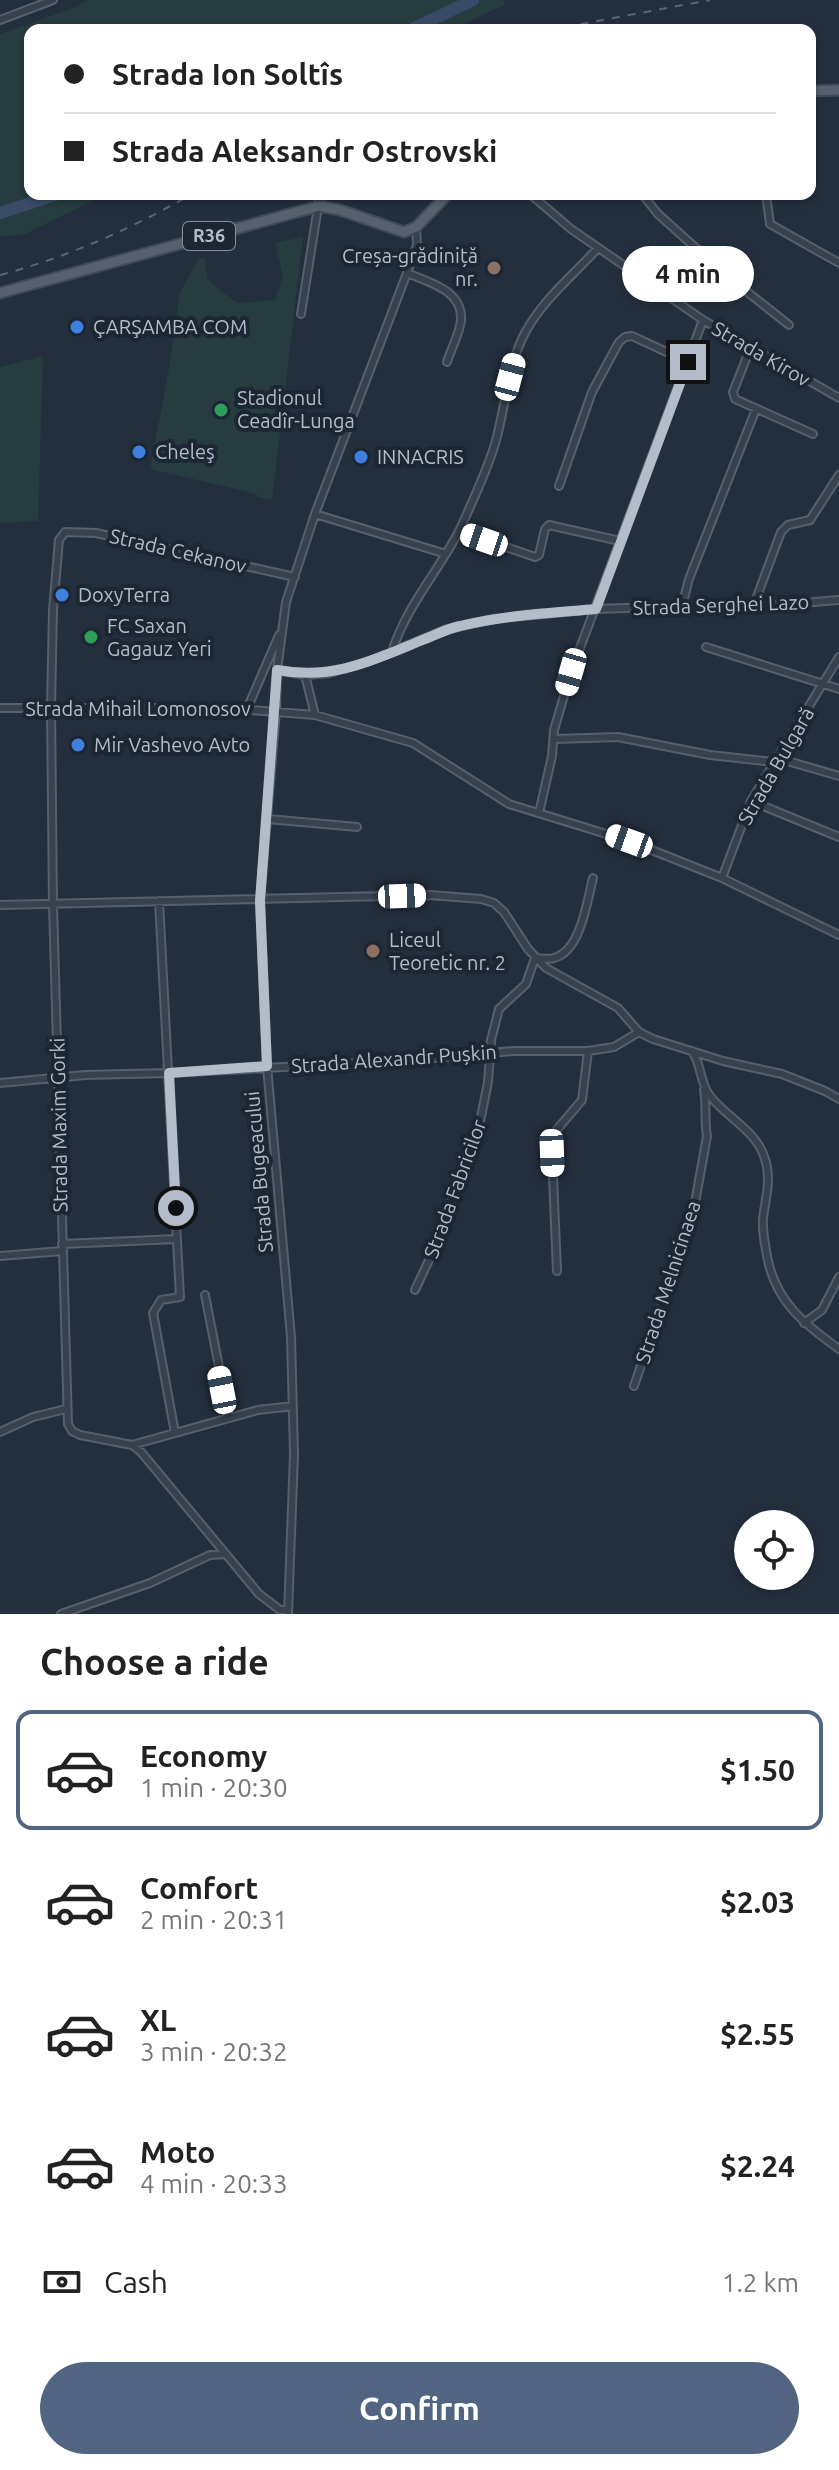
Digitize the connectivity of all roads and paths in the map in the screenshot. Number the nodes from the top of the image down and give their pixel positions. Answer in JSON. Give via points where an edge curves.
{"nodes":[{"id":1,"x":53,"y":0,"type":"edge"},
{"id":2,"x":45,"y":2,"type":"edge"},
{"id":3,"x":0,"y":20,"type":"edge"},
{"id":4,"x":839,"y":90,"type":"edge"},
{"id":5,"x":816,"y":91,"type":"edge"},
{"id":6,"x":320,"y":200,"type":"edge"},
{"id":7,"x":442,"y":200,"type":"edge"},
{"id":8,"x":538,"y":200,"type":"edge"},
{"id":9,"x":647,"y":200,"type":"edge"},
{"id":10,"x":767,"y":200,"type":"edge"},
{"id":11,"x":319,"y":206,"type":"junction"},
{"id":12,"x":416,"y":227,"type":"junction"},
{"id":13,"x":598,"y":248,"type":"junction"},
{"id":14,"x":839,"y":263,"type":"edge"},
{"id":15,"x":407,"y":273,"type":"junction"},
{"id":16,"x":0,"y":293,"type":"edge"},
{"id":17,"x":301,"y":314,"type":"dead end"},
{"id":18,"x":703,"y":320,"type":"junction"},
{"id":19,"x":789,"y":325,"type":"dead end"},
{"id":20,"x":750,"y":349,"type":"junction"},
{"id":21,"x":447,"y":362,"type":"dead end"},
{"id":22,"x":688,"y":362,"type":"junction"},
{"id":23,"x":839,"y":398,"type":"edge"},
{"id":24,"x":756,"y":409,"type":"junction"},
{"id":25,"x":813,"y":434,"type":"dead end"},
{"id":26,"x":839,"y":475,"type":"edge"},
{"id":27,"x":559,"y":486,"type":"dead end"},
{"id":28,"x":315,"y":514,"type":"junction"},
{"id":29,"x":459,"y":531,"type":"junction"},
{"id":30,"x":61,"y":533,"type":"joint"},
{"id":31,"x":620,"y":541,"type":"junction"},
{"id":32,"x":446,"y":554,"type":"junction"},
{"id":33,"x":295,"y":577,"type":"junction"},
{"id":34,"x":839,"y":600,"type":"edge"},
{"id":35,"x":682,"y":606,"type":"junction"},
{"id":36,"x":753,"y":607,"type":"junction"},
{"id":37,"x":596,"y":609,"type":"junction"},
{"id":38,"x":281,"y":631,"type":"junction"},
{"id":39,"x":706,"y":647,"type":"dead end"},
{"id":40,"x":392,"y":652,"type":"junction"},
{"id":41,"x":839,"y":657,"type":"edge"},
{"id":42,"x":277,"y":670,"type":"junction"},
{"id":43,"x":305,"y":675,"type":"junction"},
{"id":44,"x":824,"y":683,"type":"junction"},
{"id":45,"x":839,"y":689,"type":"edge"},
{"id":46,"x":51,"y":707,"type":"junction"},
{"id":47,"x":0,"y":708,"type":"edge"},
{"id":48,"x":247,"y":709,"type":"junction"},
{"id":49,"x":276,"y":710,"type":"junction"},
{"id":50,"x":315,"y":715,"type":"junction"},
{"id":51,"x":555,"y":739,"type":"junction"},
{"id":52,"x":776,"y":760,"type":"junction"},
{"id":53,"x":839,"y":776,"type":"edge"},
{"id":54,"x":751,"y":801,"type":"junction"},
{"id":55,"x":539,"y":813,"type":"junction"},
{"id":56,"x":268,"y":819,"type":"junction"},
{"id":57,"x":357,"y":827,"type":"dead end"},
{"id":58,"x":839,"y":837,"type":"edge"},
{"id":59,"x":593,"y":878,"type":"dead end"},
{"id":60,"x":722,"y":878,"type":"junction"},
{"id":61,"x":159,"y":901,"type":"junction"},
{"id":62,"x":260,"y":901,"type":"junction"},
{"id":63,"x":0,"y":905,"type":"edge"},
{"id":64,"x":53,"y":905,"type":"junction"},
{"id":65,"x":839,"y":935,"type":"edge"},
{"id":66,"x":535,"y":958,"type":"junction"},
{"id":67,"x":639,"y":1032,"type":"junction"},
{"id":68,"x":588,"y":1051,"type":"junction"},
{"id":69,"x":692,"y":1051,"type":"junction"},
{"id":70,"x":490,"y":1054,"type":"junction"},
{"id":71,"x":267,"y":1066,"type":"junction"},
{"id":72,"x":169,"y":1073,"type":"junction"},
{"id":73,"x":58,"y":1079,"type":"junction"},
{"id":74,"x":0,"y":1083,"type":"edge"},
{"id":75,"x":703,"y":1083,"type":"junction"},
{"id":76,"x":839,"y":1099,"type":"edge"},
{"id":77,"x":177,"y":1239,"type":"junction"},
{"id":78,"x":62,"y":1247,"type":"junction"},
{"id":79,"x":0,"y":1256,"type":"edge"},
{"id":80,"x":557,"y":1271,"type":"dead end"},
{"id":81,"x":839,"y":1277,"type":"edge"},
{"id":82,"x":415,"y":1290,"type":"dead end"},
{"id":83,"x":205,"y":1295,"type":"dead end"},
{"id":84,"x":804,"y":1323,"type":"junction"},
{"id":85,"x":839,"y":1349,"type":"edge"},
{"id":86,"x":634,"y":1386,"type":"dead end"},
{"id":87,"x":293,"y":1406,"type":"junction"},
{"id":88,"x":66,"y":1409,"type":"junction"},
{"id":89,"x":229,"y":1418,"type":"junction"},
{"id":90,"x":0,"y":1432,"type":"edge"},
{"id":91,"x":175,"y":1433,"type":"junction"},
{"id":92,"x":132,"y":1445,"type":"junction"},
{"id":93,"x":226,"y":1554,"type":"junction"},
{"id":94,"x":280,"y":1610,"type":"junction"},
{"id":95,"x":288,"y":1612,"type":"edge"},
{"id":96,"x":61,"y":1614,"type":"edge"},
{"id":97,"x":269,"y":1614,"type":"edge"}],
"edges":[{"from":1,"to":2,"type":"street"},
{"from":2,"to":3,"type":"street"},
{"from":4,"to":5,"type":"main road"},
{"from":6,"to":11,"type":"street"},
{"from":7,"to":12,"type":"main road"},
{"from":8,"to":13,"type":"street","name":"Strada Kirov"},
{"from":9,"to":19,"type":"street","via":[[727,276]]},
{"from":10,"to":14,"type":"street","via":[[770,224]]},
{"from":11,"to":12,"type":"main road","via":[[396,231]]},
{"from":11,"to":16,"type":"main road","number":"R36"},
{"from":11,"to":17,"type":"street"},
{"from":12,"to":15,"type":"street","name":"Strada Bugeacului","via":[[417,245]]},
{"from":13,"to":18,"type":"street","name":"Strada Kirov"},
{"from":13,"to":29,"type":"street","via":[[524,334],[495,442]]},
{"from":15,"to":21,"type":"street","via":[[443,287],[460,309]]},
{"from":15,"to":28,"type":"street","name":"Strada Bugeacului"},
{"from":18,"to":20,"type":"street","name":"Strada Kirov"},
{"from":18,"to":22,"type":"street"},
{"from":20,"to":23,"type":"street","name":"Strada Kirov"},
{"from":20,"to":24,"type":"street","via":[[733,392],[735,399]]},
{"from":22,"to":27,"type":"street","via":[[632,336],[619,342],[592,392]]},
{"from":22,"to":31,"type":"street"},
{"from":24,"to":25,"type":"street"},
{"from":24,"to":35,"type":"street"},
{"from":26,"to":36,"type":"street","via":[[810,520],[781,532]]},
{"from":28,"to":32,"type":"street"},
{"from":28,"to":33,"type":"street","name":"Strada Bugeacului"},
{"from":29,"to":31,"type":"street","via":[[535,557],[549,525]]},
{"from":29,"to":32,"type":"street"},
{"from":30,"to":33,"type":"street","name":"Strada Cekanov","via":[[96,533]]},
{"from":30,"to":46,"type":"street","name":"Strada Maxim Gorki"},
{"from":31,"to":37,"type":"street"},
{"from":32,"to":40,"type":"street","via":[[405,617]]},
{"from":33,"to":38,"type":"street","name":"Strada Bugeacului"},
{"from":34,"to":36,"type":"street","name":"Strada Serghei Lazo"},
{"from":35,"to":36,"type":"street","name":"Strada Serghei Lazo"},
{"from":35,"to":37,"type":"street","name":"Strada Serghei Lazo"},
{"from":37,"to":40,"type":"street","name":"Strada Serghei Lazo","via":[[460,626]]},
{"from":37,"to":51,"type":"street","via":[[571,672]]},
{"from":38,"to":42,"type":"street","name":"Strada Bugeacului"},
{"from":38,"to":48,"type":"street","name":"Strada Bugeacului"},
{"from":39,"to":44,"type":"street"},
{"from":40,"to":43,"type":"street","name":"Strada Serghei Lazo","via":[[329,673]]},
{"from":41,"to":44,"type":"street","name":"Strada Bulgară"},
{"from":42,"to":43,"type":"street","name":"Strada Serghei Lazo"},
{"from":42,"to":49,"type":"street","name":"Strada Bugeacului"},
{"from":43,"to":50,"type":"street"},
{"from":44,"to":45,"type":"street"},
{"from":44,"to":52,"type":"street","name":"Strada Bulgară"},
{"from":46,"to":47,"type":"street","name":"Strada Mihail Lomonosov"},
{"from":46,"to":48,"type":"street","name":"Strada Mihail Lomonosov"},
{"from":46,"to":64,"type":"street","name":"Strada Maxim Gorki"},
{"from":48,"to":49,"type":"street","name":"Strada Mihail Lomonosov"},
{"from":49,"to":50,"type":"street","name":"Strada Mihail Lomonosov"},
{"from":49,"to":56,"type":"street","name":"Strada Bugeacului"},
{"from":50,"to":55,"type":"street","name":"Strada Mihail Lomonosov","via":[[413,743],[492,795]]},
{"from":51,"to":52,"type":"street","via":[[618,737],[710,755]]},
{"from":51,"to":55,"type":"street"},
{"from":52,"to":53,"type":"street"},
{"from":52,"to":54,"type":"street","name":"Strada Bulgară"},
{"from":54,"to":58,"type":"street"},
{"from":54,"to":60,"type":"street","name":"Strada Bulgară"},
{"from":55,"to":60,"type":"street","name":"Strada Mihail Lomonosov"},
{"from":56,"to":57,"type":"street"},
{"from":56,"to":62,"type":"street","name":"Strada Bugeacului"},
{"from":59,"to":66,"type":"street","via":[[571,946],[552,959]]},
{"from":60,"to":65,"type":"street","name":"Strada Mihail Lomonosov"},
{"from":61,"to":62,"type":"street"},
{"from":61,"to":64,"type":"street"},
{"from":61,"to":72,"type":"street"},
{"from":62,"to":66,"type":"street","via":[[430,895],[481,899],[504,912]]},
{"from":62,"to":71,"type":"street","name":"Strada Bugeacului"},
{"from":63,"to":64,"type":"street"},
{"from":64,"to":73,"type":"street","name":"Strada Maxim Gorki"},
{"from":66,"to":67,"type":"street","via":[[618,1008]]},
{"from":66,"to":70,"type":"street","name":"Strada Fabricilor","via":[[526,984],[499,1009]]},
{"from":67,"to":68,"type":"street","name":"Strada Alexandr Pușkin","via":[[614,1047]]},
{"from":67,"to":69,"type":"street"},
{"from":68,"to":70,"type":"street","name":"Strada Alexandr Pușkin"},
{"from":68,"to":80,"type":"street","via":[[582,1100],[554,1133]]},
{"from":69,"to":75,"type":"street"},
{"from":69,"to":76,"type":"street","via":[[782,1074]]},
{"from":70,"to":71,"type":"street","name":"Strada Alexandr Pușkin"},
{"from":70,"to":82,"type":"street","name":"Strada Fabricilor","via":[[477,1137]]},
{"from":71,"to":72,"type":"street","name":"Strada Alexandr Pușkin"},
{"from":71,"to":87,"type":"street","name":"Strada Bugeacului"},
{"from":72,"to":73,"type":"street","name":"Strada Alexandr Pușkin"},
{"from":72,"to":77,"type":"street"},
{"from":73,"to":74,"type":"street","name":"Strada Alexandr Pușkin"},
{"from":73,"to":78,"type":"street","name":"Strada Maxim Gorki"},
{"from":75,"to":84,"type":"street","via":[[765,1157],[768,1196],[763,1220],[770,1270],[776,1288]]},
{"from":75,"to":86,"type":"street","name":"Strada Melnicinaea","via":[[707,1136],[693,1214]]},
{"from":77,"to":78,"type":"street"},
{"from":77,"to":91,"type":"street","via":[[180,1297],[161,1300],[153,1313]]},
{"from":78,"to":79,"type":"street"},
{"from":78,"to":88,"type":"street","name":"Strada Maxim Gorki"},
{"from":81,"to":84,"type":"street","via":[[822,1310]]},
{"from":83,"to":89,"type":"street"},
{"from":84,"to":85,"type":"street"},
{"from":87,"to":89,"type":"street"},
{"from":87,"to":95,"type":"street","name":"Strada Bugeacului"},
{"from":88,"to":90,"type":"street"},
{"from":88,"to":92,"type":"street","via":[[72,1431]]},
{"from":89,"to":91,"type":"street"},
{"from":91,"to":92,"type":"street"},
{"from":92,"to":93,"type":"street"},
{"from":93,"to":94,"type":"street","via":[[259,1594]]},
{"from":93,"to":96,"type":"street","via":[[210,1555]]},
{"from":94,"to":95,"type":"street"},
{"from":94,"to":97,"type":"street"}]}
